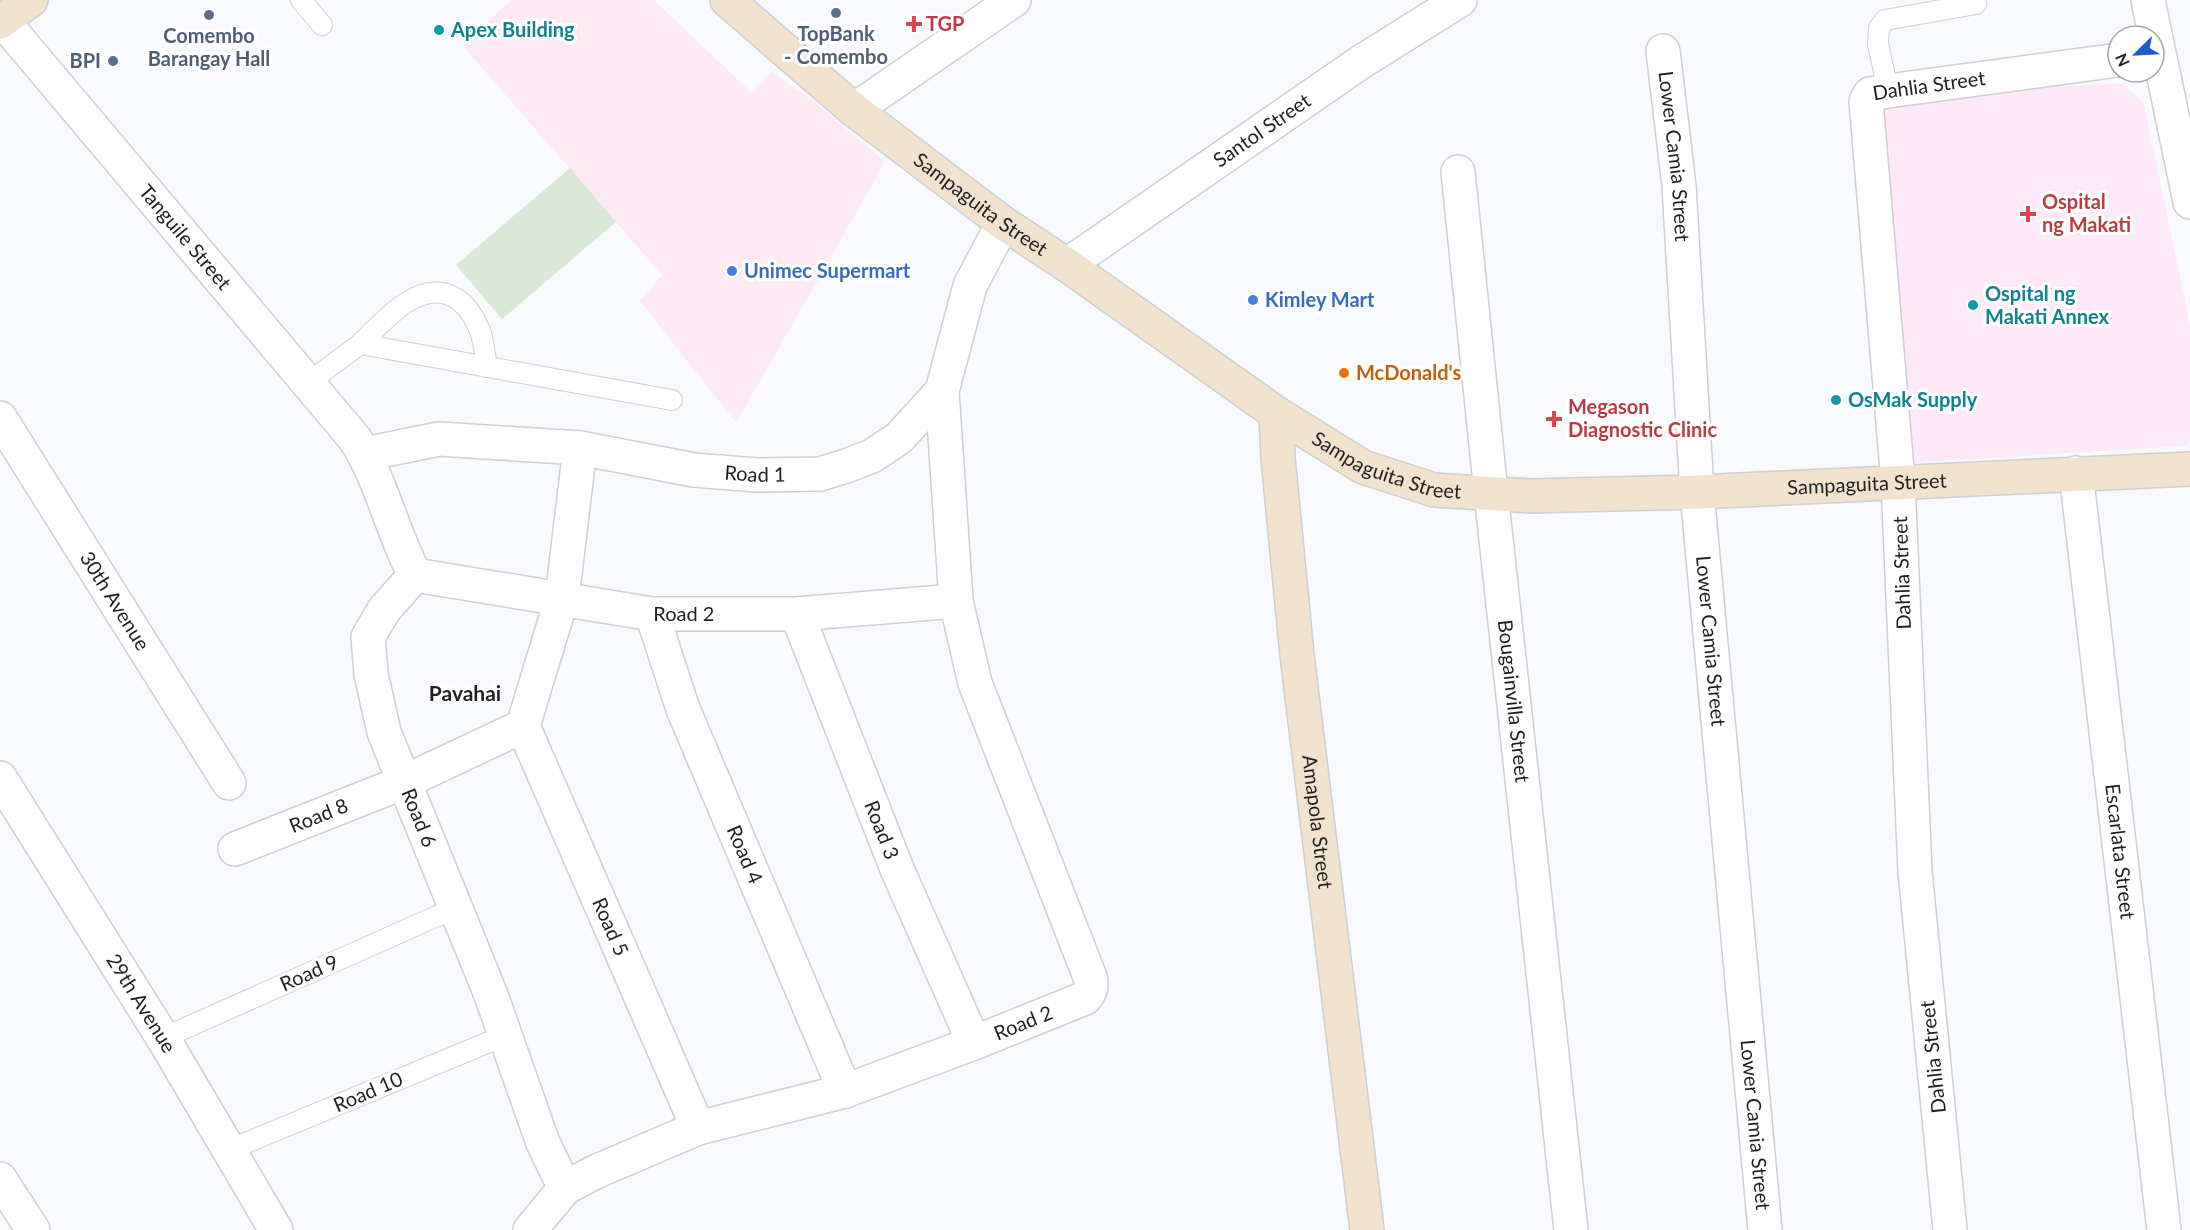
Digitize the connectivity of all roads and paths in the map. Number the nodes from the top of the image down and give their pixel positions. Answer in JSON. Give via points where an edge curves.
{"nodes":[{"id":1,"x":31,"y":0,"type":"edge"},
{"id":2,"x":302,"y":0,"type":"edge"},
{"id":3,"x":727,"y":0,"type":"edge"},
{"id":4,"x":1014,"y":0,"type":"edge"},
{"id":5,"x":1460,"y":0,"type":"edge"},
{"id":6,"x":2148,"y":0,"type":"edge"},
{"id":7,"x":1976,"y":4,"type":"dead end"},
{"id":8,"x":1,"y":21,"type":"edge"},
{"id":9,"x":2152,"y":24,"type":"edge"},
{"id":10,"x":322,"y":25,"type":"dead end"},
{"id":11,"x":1663,"y":51,"type":"dead end"},
{"id":12,"x":2106,"y":62,"type":"edge"},
{"id":13,"x":2164,"y":84,"type":"edge"},
{"id":14,"x":1888,"y":91,"type":"junction"},
{"id":15,"x":854,"y":110,"type":"junction"},
{"id":16,"x":1458,"y":172,"type":"dead end"},
{"id":17,"x":2190,"y":202,"type":"edge"},
{"id":18,"x":1003,"y":224,"type":"junction"},
{"id":19,"x":1067,"y":265,"type":"junction"},
{"id":20,"x":360,"y":344,"type":"junction"},
{"id":21,"x":487,"y":367,"type":"junction"},
{"id":22,"x":308,"y":383,"type":"junction"},
{"id":23,"x":942,"y":390,"type":"junction"},
{"id":24,"x":672,"y":400,"type":"dead end"},
{"id":25,"x":1276,"y":413,"type":"junction"},
{"id":26,"x":0,"y":418,"type":"edge"},
{"id":27,"x":580,"y":448,"type":"junction"},
{"id":28,"x":365,"y":454,"type":"junction"},
{"id":29,"x":2187,"y":466,"type":"edge"},
{"id":30,"x":2076,"y":473,"type":"junction"},
{"id":31,"x":1898,"y":482,"type":"junction"},
{"id":32,"x":1491,"y":492,"type":"junction"},
{"id":33,"x":1697,"y":492,"type":"junction"},
{"id":34,"x":415,"y":575,"type":"junction"},
{"id":35,"x":562,"y":598,"type":"junction"},
{"id":36,"x":956,"y":600,"type":"junction"},
{"id":37,"x":652,"y":614,"type":"junction"},
{"id":38,"x":797,"y":614,"type":"junction"},
{"id":39,"x":523,"y":726,"type":"junction"},
{"id":40,"x":404,"y":782,"type":"junction"},
{"id":41,"x":229,"y":783,"type":"dead end"},
{"id":42,"x":3,"y":790,"type":"edge"},
{"id":43,"x":235,"y":849,"type":"dead end"},
{"id":44,"x":455,"y":908,"type":"junction"},
{"id":45,"x":506,"y":1035,"type":"junction"},
{"id":46,"x":163,"y":1038,"type":"junction"},
{"id":47,"x":974,"y":1043,"type":"junction"},
{"id":48,"x":845,"y":1091,"type":"junction"},
{"id":49,"x":698,"y":1128,"type":"junction"},
{"id":50,"x":229,"y":1150,"type":"junction"},
{"id":51,"x":0,"y":1179,"type":"edge"},
{"id":52,"x":565,"y":1188,"type":"junction"},
{"id":53,"x":2190,"y":1228,"type":"edge"},
{"id":54,"x":33,"y":1230,"type":"edge"},
{"id":55,"x":276,"y":1230,"type":"edge"},
{"id":56,"x":530,"y":1230,"type":"edge"},
{"id":57,"x":1367,"y":1230,"type":"edge"},
{"id":58,"x":1570,"y":1230,"type":"edge"},
{"id":59,"x":1765,"y":1230,"type":"edge"},
{"id":60,"x":1950,"y":1230,"type":"edge"},
{"id":61,"x":2164,"y":1230,"type":"edge"},
{"id":62,"x":2178,"y":1230,"type":"edge"}],
"edges":[{"from":1,"to":8,"type":"street"},
{"from":2,"to":10,"type":"lane"},
{"from":3,"to":15,"type":"street","name":"Sampaguita Street"},
{"from":4,"to":15,"type":"street"},
{"from":5,"to":19,"type":"street","name":"Santol Street","via":[[1361,62]]},
{"from":6,"to":9,"type":"street"},
{"from":7,"to":14,"type":"lane","via":[[1885,21],[1879,28],[1878,43]]},
{"from":8,"to":22,"type":"street","name":"Tanguile Street"},
{"from":11,"to":33,"type":"street","name":"Lower Camia Street","via":[[1679,186]]},
{"from":12,"to":14,"type":"street","name":"Dahlia Street"},
{"from":13,"to":17,"type":"street"},
{"from":14,"to":31,"type":"street","name":"Dahlia Street","via":[[1870,94],[1866,101]]},
{"from":15,"to":18,"type":"street","name":"Sampaguita Street"},
{"from":16,"to":32,"type":"street","name":"Bougainvilla Street"},
{"from":18,"to":19,"type":"street","name":"Sampaguita Street"},
{"from":18,"to":23,"type":"street","name":"Road 1","via":[[970,286]]},
{"from":19,"to":25,"type":"street","name":"Sampaguita Street"},
{"from":20,"to":21,"type":"lane"},
{"from":20,"to":21,"type":"lane","via":[[404,304],[439,291],[451,295],[474,320]]},
{"from":20,"to":22,"type":"lane"},
{"from":21,"to":24,"type":"lane"},
{"from":22,"to":28,"type":"street","name":"Tanguile Street"},
{"from":23,"to":27,"type":"street","name":"Road 1","via":[[885,448],[820,474],[694,470]]},
{"from":23,"to":36,"type":"street","name":"Road 2"},
{"from":25,"to":32,"type":"street","name":"Sampaguita Street","via":[[1364,467],[1434,490]]},
{"from":25,"to":57,"type":"street","name":"Amapola Street","via":[[1297,655]]},
{"from":26,"to":41,"type":"street","name":"30th Avenue"},
{"from":27,"to":28,"type":"street","name":"Road 1","via":[[440,439]]},
{"from":27,"to":35,"type":"street"},
{"from":28,"to":34,"type":"street"},
{"from":29,"to":30,"type":"street","name":"Sampaguita Street"},
{"from":30,"to":31,"type":"street","name":"Sampaguita Street"},
{"from":30,"to":61,"type":"street","name":"Escarlata Street"},
{"from":31,"to":33,"type":"street","name":"Sampaguita Street"},
{"from":31,"to":60,"type":"street","name":"Dahlia Street","via":[[1915,871]]},
{"from":32,"to":33,"type":"street","name":"Sampaguita Street","via":[[1530,496]]},
{"from":32,"to":58,"type":"street","name":"Bougainvilla Street"},
{"from":33,"to":59,"type":"street","name":"Lower Camia Street"},
{"from":34,"to":35,"type":"street","name":"Road 2"},
{"from":34,"to":40,"type":"street","name":"Road 6","via":[[384,610],[368,637],[371,674],[384,732]]},
{"from":35,"to":37,"type":"street","name":"Road 2"},
{"from":35,"to":39,"type":"street"},
{"from":36,"to":38,"type":"street","name":"Road 2"},
{"from":36,"to":47,"type":"street","name":"Road 2","via":[[975,683],[1091,987],[1085,998]]},
{"from":37,"to":38,"type":"street","name":"Road 2"},
{"from":37,"to":48,"type":"street","name":"Road 4","via":[[683,709]]},
{"from":38,"to":47,"type":"street","name":"Road 3","via":[[897,869]]},
{"from":39,"to":40,"type":"street"},
{"from":39,"to":49,"type":"street","name":"Road 5"},
{"from":40,"to":43,"type":"street","name":"Road 8"},
{"from":40,"to":44,"type":"street","name":"Road 6"},
{"from":42,"to":46,"type":"street","name":"29th Avenue"},
{"from":44,"to":45,"type":"street","name":"Road 6"},
{"from":44,"to":46,"type":"lane","name":"Road 9"},
{"from":45,"to":50,"type":"lane","name":"Road 10"},
{"from":45,"to":52,"type":"street","name":"Road 6","via":[[543,1143]]},
{"from":46,"to":50,"type":"street","name":"29th Avenue"},
{"from":47,"to":48,"type":"street","name":"Road 2"},
{"from":48,"to":49,"type":"street","name":"Road 2"},
{"from":49,"to":52,"type":"street","name":"Road 2"},
{"from":50,"to":55,"type":"street","name":"29th Avenue"},
{"from":51,"to":54,"type":"street"},
{"from":52,"to":56,"type":"street"},
{"from":53,"to":62,"type":"street"}]}
